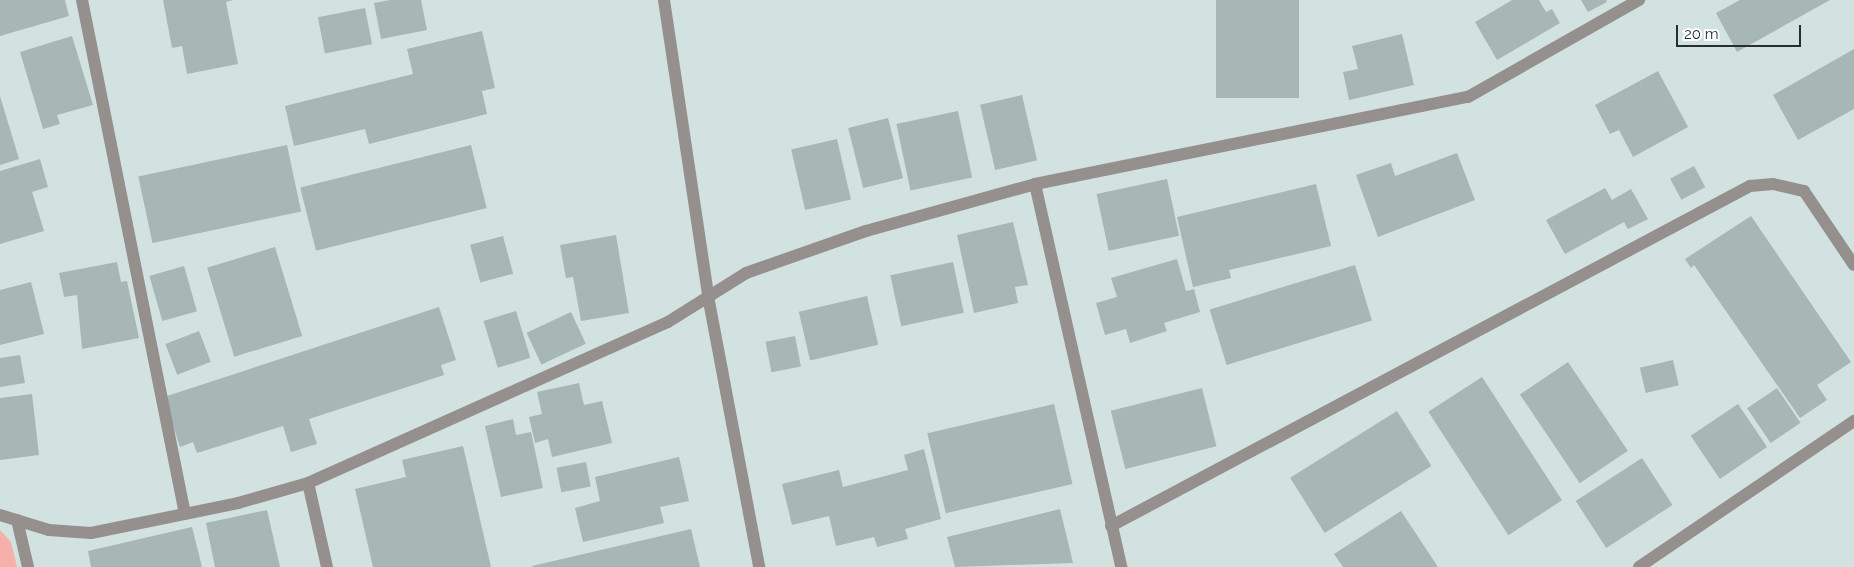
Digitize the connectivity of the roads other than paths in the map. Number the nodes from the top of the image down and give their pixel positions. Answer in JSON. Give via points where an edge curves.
{"nodes":[{"id":1,"x":82,"y":0,"type":"edge"},
{"id":2,"x":664,"y":0,"type":"edge"},
{"id":3,"x":1639,"y":0,"type":"edge"},
{"id":4,"x":1035,"y":184,"type":"junction"},
{"id":5,"x":1854,"y":265,"type":"edge"},
{"id":6,"x":708,"y":296,"type":"junction"},
{"id":7,"x":1854,"y":421,"type":"edge"},
{"id":8,"x":308,"y":483,"type":"junction"},
{"id":9,"x":185,"y":514,"type":"junction"},
{"id":10,"x":0,"y":515,"type":"edge"},
{"id":11,"x":17,"y":520,"type":"junction"},
{"id":12,"x":1111,"y":526,"type":"junction"},
{"id":13,"x":28,"y":567,"type":"edge"},
{"id":14,"x":327,"y":567,"type":"edge"},
{"id":15,"x":759,"y":567,"type":"edge"},
{"id":16,"x":1121,"y":567,"type":"edge"},
{"id":17,"x":1639,"y":567,"type":"edge"}],
"edges":[{"from":1,"to":9,"type":"street"},
{"from":2,"to":6,"type":"street"},
{"from":3,"to":4,"type":"street","via":[[1468,97]]},
{"from":4,"to":6,"type":"street","via":[[866,231],[746,273]]},
{"from":4,"to":12,"type":"street"},
{"from":5,"to":12,"type":"street","via":[[1804,191],[1773,184],[1750,186]]},
{"from":6,"to":8,"type":"street","via":[[668,322]]},
{"from":6,"to":15,"type":"street"},
{"from":7,"to":17,"type":"street"},
{"from":8,"to":9,"type":"street"},
{"from":8,"to":14,"type":"street"},
{"from":9,"to":11,"type":"street","via":[[91,533],[49,530]]},
{"from":10,"to":11,"type":"street"},
{"from":11,"to":13,"type":"street"},
{"from":12,"to":16,"type":"street"}]}
